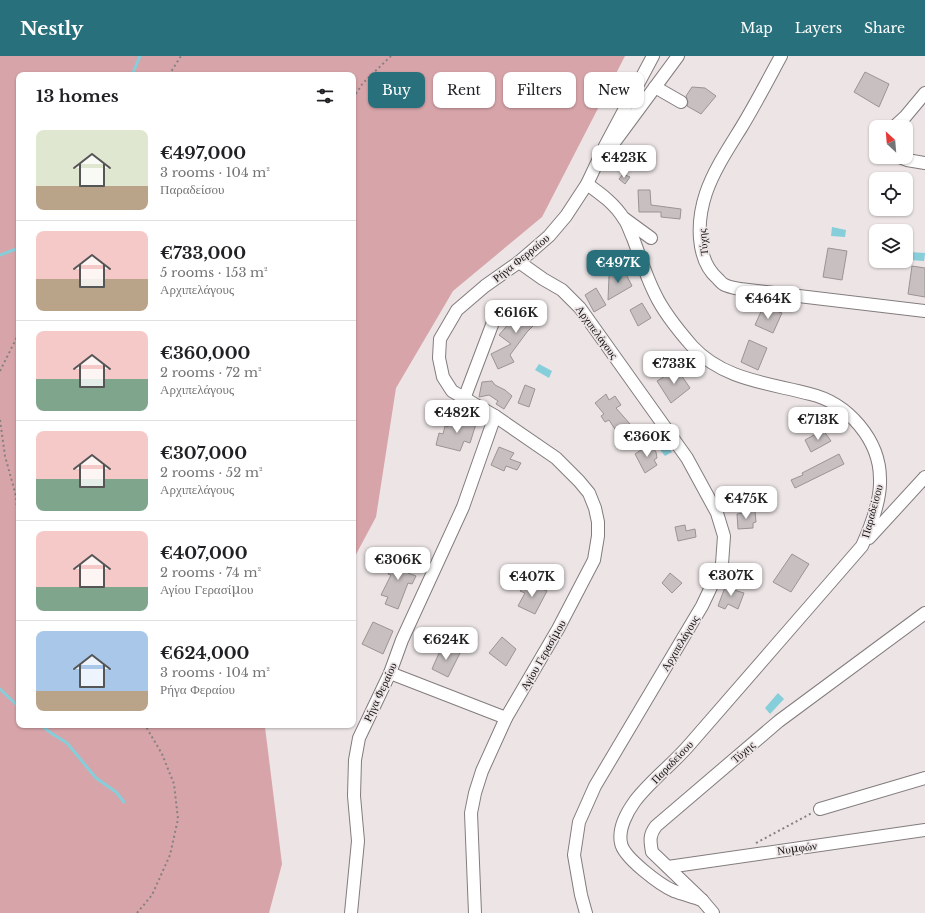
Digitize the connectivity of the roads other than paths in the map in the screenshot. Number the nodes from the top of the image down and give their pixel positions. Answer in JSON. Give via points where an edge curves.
{"nodes":[{"id":1,"x":653,"y":56,"type":"edge"},
{"id":2,"x":678,"y":56,"type":"edge"},
{"id":3,"x":781,"y":56,"type":"edge"},
{"id":4,"x":655,"y":87,"type":"junction"},
{"id":5,"x":925,"y":93,"type":"edge"},
{"id":6,"x":682,"y":102,"type":"dead end"},
{"id":7,"x":925,"y":109,"type":"edge"},
{"id":8,"x":905,"y":117,"type":"junction"},
{"id":9,"x":901,"y":120,"type":"edge"},
{"id":10,"x":913,"y":161,"type":"edge"},
{"id":11,"x":925,"y":163,"type":"edge"},
{"id":12,"x":589,"y":178,"type":"junction"},
{"id":13,"x":625,"y":219,"type":"junction"},
{"id":14,"x":651,"y":238,"type":"dead end"},
{"id":15,"x":519,"y":262,"type":"junction"},
{"id":16,"x":925,"y":311,"type":"edge"},
{"id":17,"x":495,"y":317,"type":"dead end"},
{"id":18,"x":464,"y":399,"type":"junction"},
{"id":19,"x":495,"y":416,"type":"junction"},
{"id":20,"x":925,"y":477,"type":"edge"},
{"id":21,"x":862,"y":546,"type":"junction"},
{"id":22,"x":925,"y":613,"type":"edge"},
{"id":23,"x":390,"y":673,"type":"junction"},
{"id":24,"x":506,"y":718,"type":"junction"},
{"id":25,"x":925,"y":778,"type":"edge"},
{"id":26,"x":820,"y":809,"type":"road end"},
{"id":27,"x":925,"y":830,"type":"edge"},
{"id":28,"x":668,"y":867,"type":"junction"},
{"id":29,"x":702,"y":900,"type":"junction"},
{"id":30,"x":351,"y":913,"type":"edge"},
{"id":31,"x":475,"y":913,"type":"edge"},
{"id":32,"x":586,"y":913,"type":"edge"},
{"id":33,"x":714,"y":913,"type":"edge"}],
"edges":[{"from":1,"to":12,"type":"street","name":"Ρήγα Φερραίου"},
{"from":2,"to":4,"type":"street"},
{"from":3,"to":16,"type":"street","name":"Τύχης","via":[[722,159],[706,193],[701,220],[702,253],[705,263],[724,285],[740,289]]},
{"from":4,"to":6,"type":"street"},
{"from":4,"to":12,"type":"street"},
{"from":5,"to":8,"type":"street"},
{"from":7,"to":8,"type":"street"},
{"from":8,"to":9,"type":"street"},
{"from":10,"to":11,"type":"street"},
{"from":12,"to":13,"type":"street","name":"Παραδείσου"},
{"from":12,"to":15,"type":"street","name":"Ρήγα Φερραίου","via":[[566,216],[549,236]]},
{"from":13,"to":14,"type":"street"},
{"from":13,"to":21,"type":"street","name":"Παραδείσου","via":[[662,308],[696,350],[716,366],[733,374],[812,394],[829,402],[846,412],[869,438],[880,467],[881,480],[869,529]]},
{"from":15,"to":18,"type":"street","name":"Ρήγα Φερραίου","via":[[485,286],[458,310],[440,339],[439,358],[443,377],[452,391]]},
{"from":15,"to":32,"type":"street","name":"Αρχιπελάγους","via":[[562,290],[580,308],[687,458],[718,513],[724,536],[722,564],[702,606],[595,786],[579,822],[574,855]]},
{"from":17,"to":18,"type":"street"},
{"from":18,"to":19,"type":"street","name":"Ρήγα Φερραίου"},
{"from":19,"to":23,"type":"street","name":"Ρήγα Φεραίου","via":[[463,507],[402,640]]},
{"from":19,"to":24,"type":"street","name":"Αγίου Γερασίμου","via":[[556,458],[579,481],[589,493],[598,522],[597,546],[592,566]]},
{"from":20,"to":21,"type":"street"},
{"from":21,"to":29,"type":"street","name":"Παραδείσου","via":[[686,749],[639,796],[628,813],[621,830],[623,849],[658,882],[672,890]]},
{"from":22,"to":28,"type":"street","name":"Τύχης","via":[[779,721],[656,826],[651,832],[652,852]]},
{"from":23,"to":24,"type":"street"},
{"from":23,"to":30,"type":"street","name":"Ρήγα Φεραίου","via":[[359,738],[355,760],[354,796],[358,841]]},
{"from":24,"to":31,"type":"street","name":"Αγίου Γερασίμου","via":[[482,771],[471,813]]},
{"from":25,"to":26,"type":"street"},
{"from":27,"to":28,"type":"street","name":"Νυμφών"},
{"from":28,"to":29,"type":"street","name":"Τύχης"},
{"from":29,"to":33,"type":"street","name":"Τύχης"}]}
